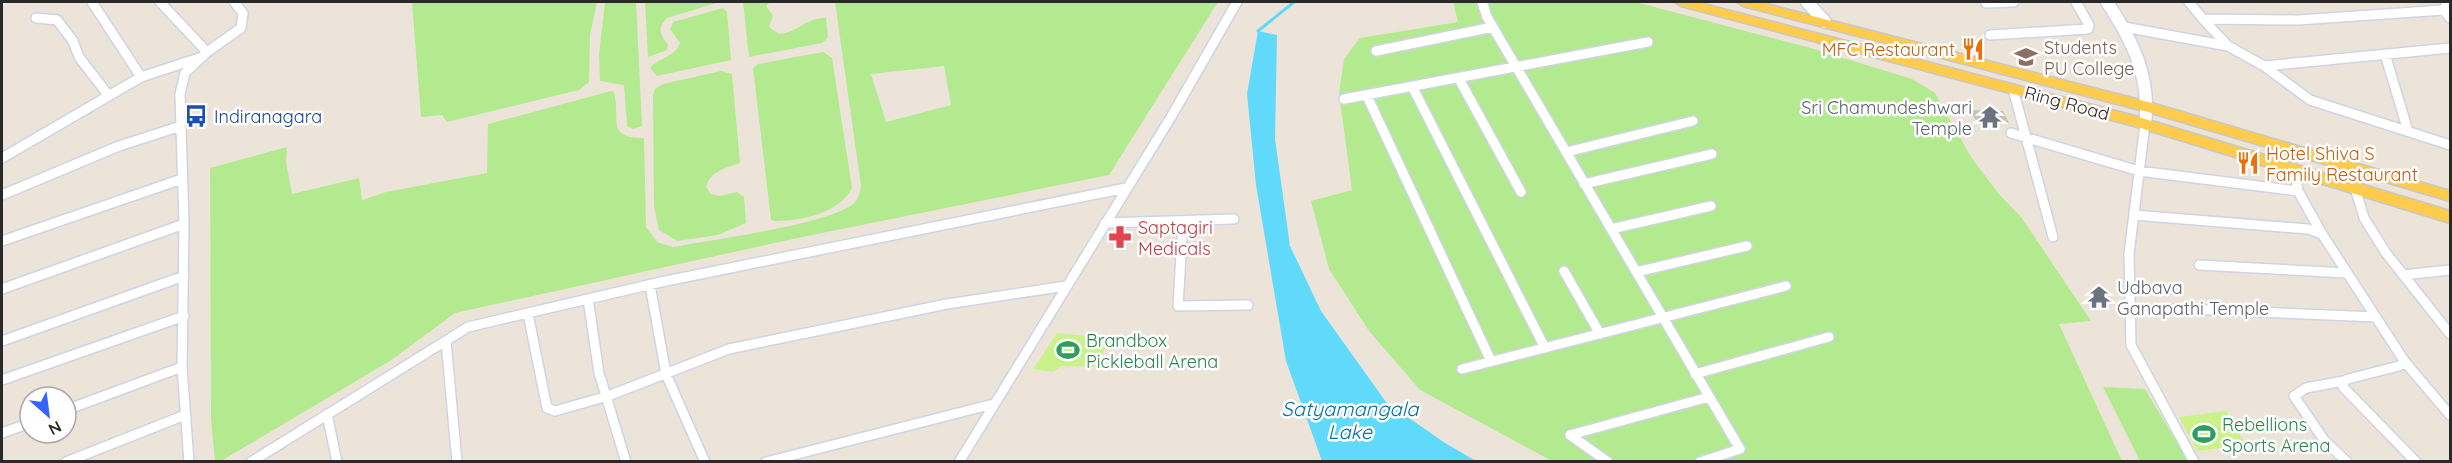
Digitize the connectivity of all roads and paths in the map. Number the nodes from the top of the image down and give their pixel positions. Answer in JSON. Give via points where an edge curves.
{"nodes":[{"id":1,"x":92,"y":2,"type":"edge"},
{"id":2,"x":160,"y":2,"type":"edge"},
{"id":3,"x":234,"y":2,"type":"edge"},
{"id":4,"x":1237,"y":2,"type":"edge"},
{"id":5,"x":1482,"y":2,"type":"edge"},
{"id":6,"x":1681,"y":2,"type":"edge"},
{"id":7,"x":1743,"y":2,"type":"edge"},
{"id":8,"x":1807,"y":2,"type":"edge"},
{"id":9,"x":2014,"y":2,"type":"edge"},
{"id":10,"x":2076,"y":2,"type":"edge"},
{"id":11,"x":2107,"y":2,"type":"edge"},
{"id":12,"x":2189,"y":2,"type":"edge"},
{"id":13,"x":1986,"y":3,"type":"edge"},
{"id":14,"x":2446,"y":6,"type":"edge"},
{"id":15,"x":36,"y":18,"type":"dead end"},
{"id":16,"x":2451,"y":18,"type":"edge"},
{"id":17,"x":2203,"y":19,"type":"junction"},
{"id":18,"x":1825,"y":22,"type":"junction"},
{"id":19,"x":1493,"y":27,"type":"junction"},
{"id":20,"x":2124,"y":27,"type":"junction"},
{"id":21,"x":1990,"y":35,"type":"dead end"},
{"id":22,"x":1821,"y":39,"type":"junction"},
{"id":23,"x":1648,"y":42,"type":"dead end"},
{"id":24,"x":2228,"y":46,"type":"junction"},
{"id":25,"x":2451,"y":48,"type":"edge"},
{"id":26,"x":1376,"y":51,"type":"dead end"},
{"id":27,"x":2385,"y":54,"type":"junction"},
{"id":28,"x":204,"y":55,"type":"junction"},
{"id":29,"x":2264,"y":66,"type":"junction"},
{"id":30,"x":1517,"y":68,"type":"junction"},
{"id":31,"x":141,"y":77,"type":"junction"},
{"id":32,"x":1459,"y":79,"type":"junction"},
{"id":33,"x":1413,"y":88,"type":"junction"},
{"id":34,"x":2013,"y":89,"type":"junction"},
{"id":35,"x":109,"y":96,"type":"junction"},
{"id":36,"x":1367,"y":96,"type":"junction"},
{"id":37,"x":1344,"y":99,"type":"dead end"},
{"id":38,"x":2148,"y":107,"type":"junction"},
{"id":39,"x":1693,"y":121,"type":"dead end"},
{"id":40,"x":2145,"y":124,"type":"junction"},
{"id":41,"x":181,"y":126,"type":"junction"},
{"id":42,"x":2409,"y":131,"type":"junction"},
{"id":43,"x":2011,"y":133,"type":"dead end"},
{"id":44,"x":2026,"y":137,"type":"junction"},
{"id":45,"x":2451,"y":145,"type":"edge"},
{"id":46,"x":1566,"y":152,"type":"junction"},
{"id":47,"x":1712,"y":154,"type":"dead end"},
{"id":48,"x":2,"y":158,"type":"edge"},
{"id":49,"x":2294,"y":169,"type":"junction"},
{"id":50,"x":2139,"y":171,"type":"junction"},
{"id":51,"x":182,"y":179,"type":"junction"},
{"id":52,"x":1584,"y":184,"type":"junction"},
{"id":53,"x":1126,"y":188,"type":"junction"},
{"id":54,"x":2355,"y":188,"type":"junction"},
{"id":55,"x":2298,"y":191,"type":"junction"},
{"id":56,"x":1521,"y":192,"type":"dead end"},
{"id":57,"x":2,"y":195,"type":"edge"},
{"id":58,"x":2451,"y":196,"type":"edge"},
{"id":59,"x":1711,"y":206,"type":"dead end"},
{"id":60,"x":2134,"y":214,"type":"junction"},
{"id":61,"x":2451,"y":216,"type":"edge"},
{"id":62,"x":1234,"y":219,"type":"dead end"},
{"id":63,"x":1183,"y":221,"type":"junction"},
{"id":64,"x":1105,"y":223,"type":"junction"},
{"id":65,"x":184,"y":224,"type":"junction"},
{"id":66,"x":1611,"y":229,"type":"junction"},
{"id":67,"x":2322,"y":234,"type":"junction"},
{"id":68,"x":2053,"y":237,"type":"dead end"},
{"id":69,"x":2,"y":240,"type":"edge"},
{"id":70,"x":1747,"y":246,"type":"dead end"},
{"id":71,"x":2199,"y":265,"type":"dead end"},
{"id":72,"x":2451,"y":270,"type":"edge"},
{"id":73,"x":1564,"y":272,"type":"dead end"},
{"id":74,"x":1636,"y":272,"type":"junction"},
{"id":75,"x":2347,"y":273,"type":"junction"},
{"id":76,"x":2403,"y":274,"type":"junction"},
{"id":77,"x":184,"y":276,"type":"junction"},
{"id":78,"x":650,"y":285,"type":"junction"},
{"id":79,"x":1066,"y":286,"type":"junction"},
{"id":80,"x":1786,"y":286,"type":"dead end"},
{"id":81,"x":2,"y":289,"type":"edge"},
{"id":82,"x":588,"y":299,"type":"junction"},
{"id":83,"x":1248,"y":305,"type":"dead end"},
{"id":84,"x":2129,"y":310,"type":"junction"},
{"id":85,"x":528,"y":314,"type":"junction"},
{"id":86,"x":184,"y":316,"type":"junction"},
{"id":87,"x":2376,"y":317,"type":"junction"},
{"id":88,"x":1663,"y":319,"type":"junction"},
{"id":89,"x":1600,"y":334,"type":"junction"},
{"id":90,"x":2450,"y":334,"type":"edge"},
{"id":91,"x":1829,"y":337,"type":"dead end"},
{"id":92,"x":2,"y":341,"type":"edge"},
{"id":93,"x":446,"y":341,"type":"junction"},
{"id":94,"x":1545,"y":348,"type":"junction"},
{"id":95,"x":1491,"y":361,"type":"junction"},
{"id":96,"x":2405,"y":362,"type":"junction"},
{"id":97,"x":182,"y":367,"type":"junction"},
{"id":98,"x":1462,"y":369,"type":"dead end"},
{"id":99,"x":666,"y":374,"type":"junction"},
{"id":100,"x":1695,"y":374,"type":"junction"},
{"id":101,"x":2,"y":380,"type":"edge"},
{"id":102,"x":2344,"y":381,"type":"junction"},
{"id":103,"x":608,"y":396,"type":"junction"},
{"id":104,"x":1709,"y":397,"type":"junction"},
{"id":105,"x":993,"y":404,"type":"junction"},
{"id":106,"x":78,"y":406,"type":"edge"},
{"id":107,"x":327,"y":414,"type":"junction"},
{"id":108,"x":185,"y":415,"type":"junction"},
{"id":109,"x":2451,"y":416,"type":"edge"},
{"id":110,"x":18,"y":427,"type":"edge"},
{"id":111,"x":2,"y":433,"type":"edge"},
{"id":112,"x":66,"y":462,"type":"edge"},
{"id":113,"x":189,"y":462,"type":"edge"},
{"id":114,"x":251,"y":462,"type":"edge"},
{"id":115,"x":337,"y":462,"type":"edge"},
{"id":116,"x":457,"y":462,"type":"edge"},
{"id":117,"x":626,"y":462,"type":"edge"},
{"id":118,"x":705,"y":462,"type":"edge"},
{"id":119,"x":766,"y":462,"type":"edge"},
{"id":120,"x":959,"y":462,"type":"edge"},
{"id":121,"x":1608,"y":462,"type":"edge"},
{"id":122,"x":1700,"y":462,"type":"edge"},
{"id":123,"x":2194,"y":462,"type":"edge"},
{"id":124,"x":2347,"y":462,"type":"edge"},
{"id":125,"x":2416,"y":462,"type":"edge"}],
"edges":[{"from":1,"to":31,"type":"street"},
{"from":2,"to":28,"type":"street"},
{"from":3,"to":28,"type":"street","via":[[243,13],[241,28]]},
{"from":4,"to":53,"type":"street"},
{"from":5,"to":19,"type":"street"},
{"from":6,"to":22,"type":"main road","name":"Ring Road"},
{"from":7,"to":18,"type":"main road","name":"Ring Road"},
{"from":8,"to":18,"type":"street"},
{"from":9,"to":13,"type":"street"},
{"from":10,"to":21,"type":"street","via":[[2088,29]]},
{"from":11,"to":20,"type":"street"},
{"from":12,"to":17,"type":"street"},
{"from":14,"to":16,"type":"street"},
{"from":14,"to":17,"type":"street","via":[[2298,20]]},
{"from":15,"to":35,"type":"street","via":[[57,20]]},
{"from":17,"to":24,"type":"street"},
{"from":18,"to":22,"type":"main road"},
{"from":18,"to":38,"type":"main road","name":"Ring Road"},
{"from":19,"to":26,"type":"street"},
{"from":19,"to":30,"type":"street"},
{"from":20,"to":24,"type":"street"},
{"from":20,"to":38,"type":"street","via":[[2144,71]]},
{"from":22,"to":34,"type":"main road","name":"Ring Road"},
{"from":23,"to":30,"type":"street"},
{"from":24,"to":29,"type":"street"},
{"from":25,"to":27,"type":"street"},
{"from":27,"to":29,"type":"street"},
{"from":27,"to":42,"type":"street"},
{"from":28,"to":31,"type":"street"},
{"from":28,"to":41,"type":"street","via":[[185,73],[180,94]]},
{"from":29,"to":42,"type":"street","via":[[2290,89],[2310,100]]},
{"from":30,"to":32,"type":"street"},
{"from":30,"to":46,"type":"street"},
{"from":31,"to":35,"type":"street"},
{"from":32,"to":33,"type":"street"},
{"from":32,"to":56,"type":"street"},
{"from":33,"to":36,"type":"street"},
{"from":33,"to":94,"type":"street"},
{"from":34,"to":40,"type":"main road","name":"Ring Road"},
{"from":34,"to":44,"type":"street"},
{"from":35,"to":48,"type":"street"},
{"from":36,"to":37,"type":"street"},
{"from":36,"to":95,"type":"street"},
{"from":38,"to":40,"type":"street"},
{"from":38,"to":58,"type":"main road","name":"Ring Road"},
{"from":39,"to":46,"type":"street"},
{"from":40,"to":49,"type":"main road","name":"Ring Road"},
{"from":40,"to":50,"type":"street"},
{"from":41,"to":51,"type":"street"},
{"from":41,"to":57,"type":"street","via":[[119,146]]},
{"from":42,"to":45,"type":"street"},
{"from":43,"to":44,"type":"street"},
{"from":44,"to":50,"type":"street"},
{"from":44,"to":68,"type":"street"},
{"from":46,"to":52,"type":"street"},
{"from":47,"to":52,"type":"street"},
{"from":49,"to":54,"type":"main road","name":"Ring Road"},
{"from":49,"to":55,"type":"street"},
{"from":50,"to":55,"type":"street"},
{"from":50,"to":60,"type":"street"},
{"from":51,"to":65,"type":"street"},
{"from":51,"to":69,"type":"street"},
{"from":52,"to":66,"type":"street"},
{"from":53,"to":64,"type":"street"},
{"from":53,"to":78,"type":"street"},
{"from":54,"to":61,"type":"main road","name":"Ring Road"},
{"from":54,"to":76,"type":"street","via":[[2364,218]]},
{"from":55,"to":67,"type":"street"},
{"from":59,"to":66,"type":"street"},
{"from":60,"to":67,"type":"street","via":[[2308,229]]},
{"from":60,"to":84,"type":"street"},
{"from":62,"to":63,"type":"street"},
{"from":63,"to":64,"type":"street"},
{"from":63,"to":83,"type":"street","via":[[1178,306]]},
{"from":64,"to":79,"type":"street"},
{"from":65,"to":77,"type":"street"},
{"from":65,"to":81,"type":"street"},
{"from":66,"to":74,"type":"street"},
{"from":67,"to":75,"type":"street"},
{"from":70,"to":74,"type":"street"},
{"from":71,"to":75,"type":"street"},
{"from":72,"to":76,"type":"street"},
{"from":73,"to":89,"type":"street"},
{"from":74,"to":88,"type":"street"},
{"from":75,"to":87,"type":"street"},
{"from":76,"to":90,"type":"street"},
{"from":77,"to":86,"type":"street"},
{"from":77,"to":92,"type":"street"},
{"from":78,"to":82,"type":"street"},
{"from":78,"to":99,"type":"street"},
{"from":79,"to":99,"type":"street","via":[[947,304],[729,349]]},
{"from":79,"to":105,"type":"street"},
{"from":80,"to":88,"type":"street"},
{"from":82,"to":85,"type":"street"},
{"from":82,"to":103,"type":"street","via":[[600,374]]},
{"from":84,"to":87,"type":"street"},
{"from":84,"to":123,"type":"street","via":[[2131,345]]},
{"from":85,"to":93,"type":"street","via":[[468,327]]},
{"from":85,"to":103,"type":"street","via":[[550,410]]},
{"from":86,"to":97,"type":"street"},
{"from":86,"to":101,"type":"street"},
{"from":87,"to":96,"type":"street"},
{"from":88,"to":89,"type":"street"},
{"from":88,"to":100,"type":"street"},
{"from":89,"to":94,"type":"street"},
{"from":91,"to":100,"type":"street"},
{"from":93,"to":107,"type":"street"},
{"from":93,"to":116,"type":"street"},
{"from":94,"to":95,"type":"street"},
{"from":95,"to":98,"type":"street"},
{"from":96,"to":102,"type":"street"},
{"from":96,"to":109,"type":"street"},
{"from":97,"to":106,"type":"street"},
{"from":97,"to":108,"type":"street"},
{"from":99,"to":103,"type":"street"},
{"from":99,"to":118,"type":"street"},
{"from":100,"to":104,"type":"street"},
{"from":102,"to":124,"type":"street","via":[[2306,388],[2294,396],[2324,440]]},
{"from":102,"to":125,"type":"street","via":[[2343,387]]},
{"from":103,"to":117,"type":"street"},
{"from":104,"to":121,"type":"street","via":[[1570,435]]},
{"from":104,"to":122,"type":"street","via":[[1740,449]]},
{"from":105,"to":119,"type":"street"},
{"from":105,"to":120,"type":"street"},
{"from":107,"to":114,"type":"street"},
{"from":107,"to":115,"type":"street"},
{"from":108,"to":112,"type":"street"},
{"from":108,"to":113,"type":"street"},
{"from":110,"to":111,"type":"street"}]}
